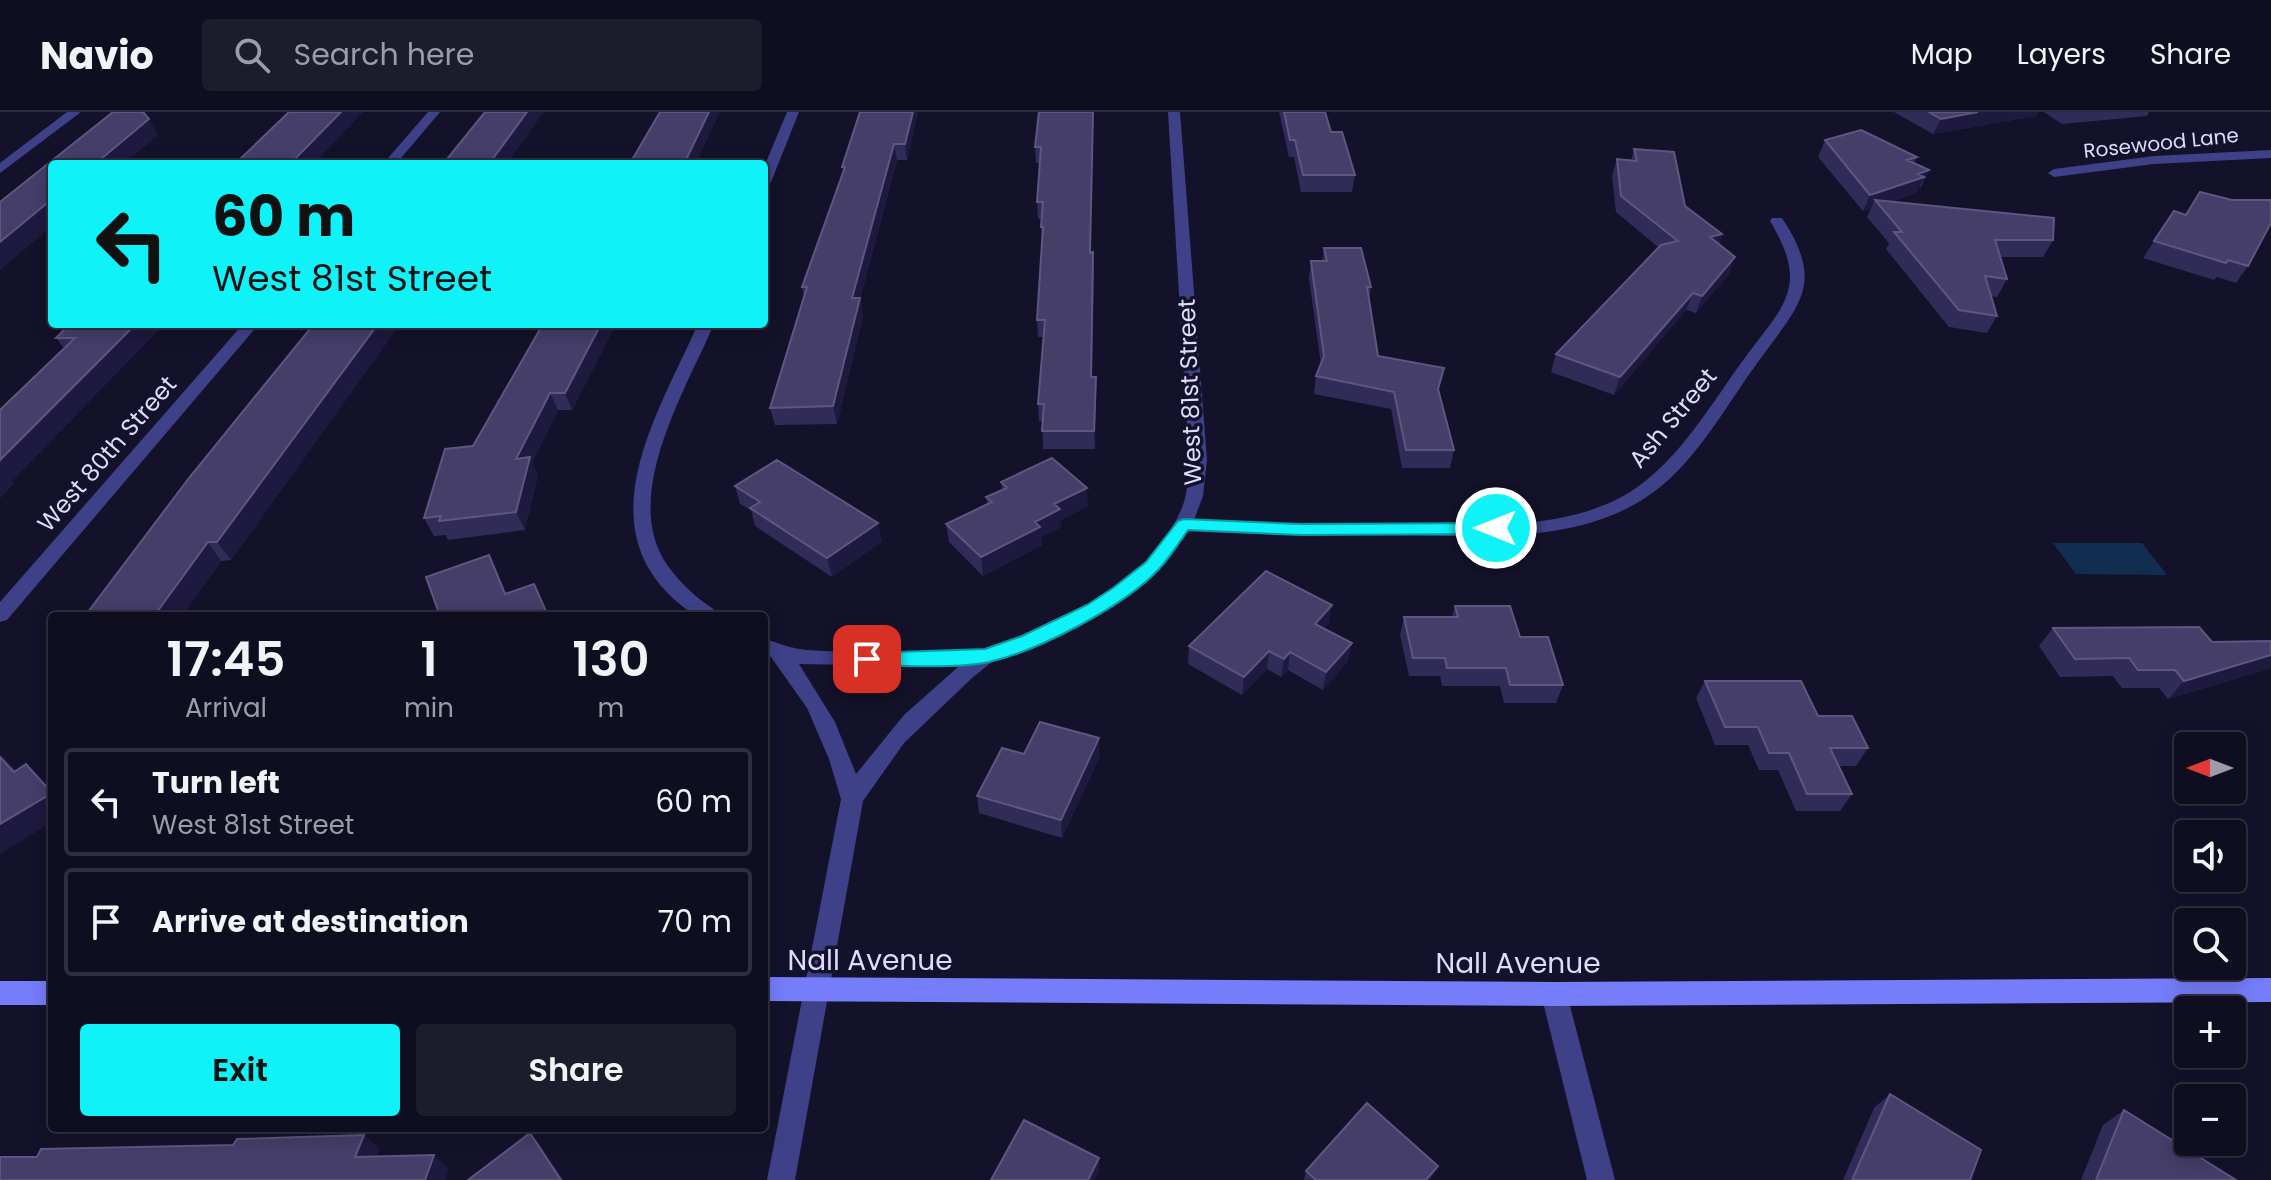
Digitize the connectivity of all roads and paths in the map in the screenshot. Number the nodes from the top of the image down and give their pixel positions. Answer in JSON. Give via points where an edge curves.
{"nodes":[{"id":1,"x":75,"y":112,"type":"edge"},
{"id":2,"x":434,"y":112,"type":"edge"},
{"id":3,"x":793,"y":112,"type":"edge"},
{"id":4,"x":1174,"y":112,"type":"edge"},
{"id":5,"x":2271,"y":154,"type":"edge"},
{"id":6,"x":392,"y":160,"type":"edge"},
{"id":7,"x":0,"y":169,"type":"edge"},
{"id":8,"x":768,"y":172,"type":"edge"},
{"id":9,"x":2054,"y":173,"type":"dead end"},
{"id":10,"x":1777,"y":221,"type":"dead end"},
{"id":11,"x":248,"y":328,"type":"edge"},
{"id":12,"x":704,"y":328,"type":"edge"},
{"id":13,"x":1184,"y":525,"type":"junction"},
{"id":14,"x":705,"y":612,"type":"edge"},
{"id":15,"x":0,"y":615,"type":"edge"},
{"id":16,"x":772,"y":650,"type":"edge"},
{"id":17,"x":986,"y":656,"type":"junction"},
{"id":18,"x":852,"y":799,"type":"junction"},
{"id":19,"x":768,"y":989,"type":"edge"},
{"id":20,"x":817,"y":989,"type":"junction"},
{"id":21,"x":2271,"y":990,"type":"edge"},
{"id":22,"x":0,"y":993,"type":"edge"},
{"id":23,"x":48,"y":993,"type":"edge"},
{"id":24,"x":1554,"y":994,"type":"junction"},
{"id":25,"x":781,"y":1180,"type":"edge"},
{"id":26,"x":1601,"y":1180,"type":"edge"}],
"edges":[{"from":1,"to":7,"type":"street"},
{"from":2,"to":6,"type":"street"},
{"from":3,"to":8,"type":"street"},
{"from":4,"to":13,"type":"street","name":"West 81st Street","via":[[1198,460],[1196,491]]},
{"from":5,"to":9,"type":"street","name":"Rosewood Lane","via":[[2154,160]]},
{"from":10,"to":13,"type":"street","name":"Ash Street","via":[[1795,254],[1801,281],[1796,296],[1670,467],[1637,496],[1597,515],[1552,526]]},
{"from":11,"to":15,"type":"street","name":"West 80th Street"},
{"from":12,"to":14,"type":"street","via":[[643,483],[640,515],[653,558],[681,594]]},
{"from":13,"to":17,"type":"street","name":"West 81st Street","via":[[1152,566],[1119,593],[1064,624]]},
{"from":16,"to":17,"type":"street","name":"West 81st Street","via":[[892,660]]},
{"from":16,"to":18,"type":"street","name":"West 81st Street","via":[[796,673],[830,729]]},
{"from":17,"to":18,"type":"street","name":"West 81st Street","via":[[909,721],[877,757]]},
{"from":18,"to":20,"type":"street","name":"West 81st Street"},
{"from":19,"to":20,"type":"main road","name":"Nall Avenue"},
{"from":20,"to":24,"type":"main road","name":"Nall Avenue"},
{"from":20,"to":25,"type":"street","name":"West 81st Street"},
{"from":21,"to":24,"type":"main road","name":"Nall Avenue"},
{"from":22,"to":23,"type":"main road"},
{"from":24,"to":26,"type":"street"}]}
